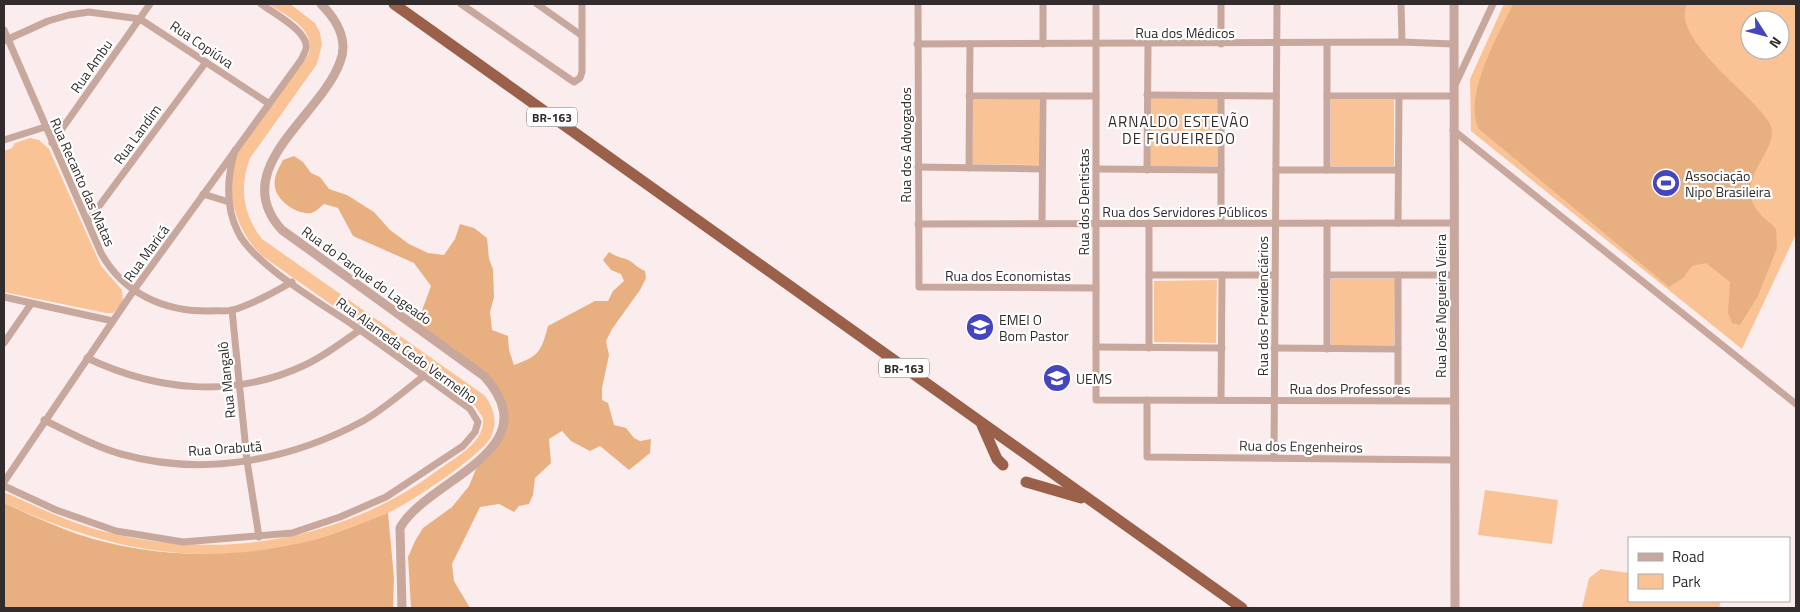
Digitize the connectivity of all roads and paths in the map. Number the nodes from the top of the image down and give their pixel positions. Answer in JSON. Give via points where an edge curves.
{"nodes":[{"id":1,"x":150,"y":4,"type":"edge"},
{"id":2,"x":260,"y":4,"type":"edge"},
{"id":3,"x":321,"y":4,"type":"edge"},
{"id":4,"x":461,"y":4,"type":"edge"},
{"id":5,"x":537,"y":4,"type":"edge"},
{"id":6,"x":582,"y":4,"type":"edge"},
{"id":7,"x":918,"y":4,"type":"edge"},
{"id":8,"x":1043,"y":4,"type":"edge"},
{"id":9,"x":1096,"y":4,"type":"edge"},
{"id":10,"x":1221,"y":4,"type":"edge"},
{"id":11,"x":1277,"y":4,"type":"edge"},
{"id":12,"x":1401,"y":4,"type":"edge"},
{"id":13,"x":1454,"y":4,"type":"edge"},
{"id":14,"x":1493,"y":4,"type":"edge"},
{"id":15,"x":395,"y":5,"type":"edge"},
{"id":16,"x":140,"y":19,"type":"junction"},
{"id":17,"x":4,"y":30,"type":"edge"},
{"id":18,"x":581,"y":35,"type":"junction"},
{"id":19,"x":6,"y":40,"type":"edge"},
{"id":20,"x":1402,"y":42,"type":"junction"},
{"id":21,"x":917,"y":44,"type":"junction"},
{"id":22,"x":970,"y":44,"type":"junction"},
{"id":23,"x":1043,"y":44,"type":"junction"},
{"id":24,"x":1096,"y":44,"type":"junction"},
{"id":25,"x":1148,"y":44,"type":"junction"},
{"id":26,"x":1221,"y":44,"type":"junction"},
{"id":27,"x":1277,"y":44,"type":"junction"},
{"id":28,"x":1327,"y":44,"type":"junction"},
{"id":29,"x":1453,"y":44,"type":"junction"},
{"id":30,"x":206,"y":62,"type":"junction"},
{"id":31,"x":1453,"y":92,"type":"junction"},
{"id":32,"x":1147,"y":95,"type":"junction"},
{"id":33,"x":969,"y":96,"type":"junction"},
{"id":34,"x":1043,"y":96,"type":"junction"},
{"id":35,"x":1096,"y":96,"type":"junction"},
{"id":36,"x":1221,"y":96,"type":"junction"},
{"id":37,"x":1276,"y":96,"type":"junction"},
{"id":38,"x":1327,"y":96,"type":"junction"},
{"id":39,"x":1399,"y":96,"type":"junction"},
{"id":40,"x":268,"y":104,"type":"junction"},
{"id":41,"x":45,"y":126,"type":"junction"},
{"id":42,"x":1453,"y":130,"type":"junction"},
{"id":43,"x":4,"y":140,"type":"edge"},
{"id":44,"x":52,"y":143,"type":"junction"},
{"id":45,"x":234,"y":150,"type":"junction"},
{"id":46,"x":918,"y":167,"type":"junction"},
{"id":47,"x":969,"y":168,"type":"junction"},
{"id":48,"x":1042,"y":168,"type":"junction"},
{"id":49,"x":1096,"y":169,"type":"junction"},
{"id":50,"x":1147,"y":170,"type":"junction"},
{"id":51,"x":1221,"y":170,"type":"junction"},
{"id":52,"x":1276,"y":170,"type":"junction"},
{"id":53,"x":1327,"y":170,"type":"junction"},
{"id":54,"x":1398,"y":170,"type":"junction"},
{"id":55,"x":203,"y":194,"type":"junction"},
{"id":56,"x":230,"y":202,"type":"junction"},
{"id":57,"x":88,"y":221,"type":"junction"},
{"id":58,"x":1042,"y":223,"type":"junction"},
{"id":59,"x":1096,"y":223,"type":"junction"},
{"id":60,"x":1149,"y":223,"type":"junction"},
{"id":61,"x":1221,"y":223,"type":"junction"},
{"id":62,"x":1275,"y":223,"type":"junction"},
{"id":63,"x":1327,"y":223,"type":"junction"},
{"id":64,"x":1398,"y":223,"type":"junction"},
{"id":65,"x":1453,"y":223,"type":"junction"},
{"id":66,"x":918,"y":224,"type":"junction"},
{"id":67,"x":1149,"y":275,"type":"junction"},
{"id":68,"x":1222,"y":275,"type":"junction"},
{"id":69,"x":1275,"y":275,"type":"junction"},
{"id":70,"x":1327,"y":275,"type":"junction"},
{"id":71,"x":1398,"y":275,"type":"junction"},
{"id":72,"x":1454,"y":275,"type":"junction"},
{"id":73,"x":292,"y":282,"type":"junction"},
{"id":74,"x":919,"y":287,"type":"joint"},
{"id":75,"x":1096,"y":288,"type":"junction"},
{"id":76,"x":134,"y":290,"type":"junction"},
{"id":77,"x":4,"y":298,"type":"edge"},
{"id":78,"x":31,"y":304,"type":"junction"},
{"id":79,"x":232,"y":310,"type":"junction"},
{"id":80,"x":114,"y":321,"type":"junction"},
{"id":81,"x":360,"y":330,"type":"junction"},
{"id":82,"x":4,"y":343,"type":"edge"},
{"id":83,"x":1096,"y":347,"type":"junction"},
{"id":84,"x":1149,"y":348,"type":"junction"},
{"id":85,"x":1222,"y":348,"type":"junction"},
{"id":86,"x":1274,"y":348,"type":"junction"},
{"id":87,"x":1328,"y":349,"type":"junction"},
{"id":88,"x":1398,"y":349,"type":"junction"},
{"id":89,"x":87,"y":358,"type":"junction"},
{"id":90,"x":424,"y":376,"type":"junction"},
{"id":91,"x":240,"y":385,"type":"junction"},
{"id":92,"x":1096,"y":400,"type":"joint"},
{"id":93,"x":1147,"y":400,"type":"junction"},
{"id":94,"x":1221,"y":400,"type":"junction"},
{"id":95,"x":1274,"y":400,"type":"junction"},
{"id":96,"x":1398,"y":400,"type":"junction"},
{"id":97,"x":1454,"y":400,"type":"junction"},
{"id":98,"x":1796,"y":404,"type":"edge"},
{"id":99,"x":44,"y":420,"type":"junction"},
{"id":100,"x":982,"y":424,"type":"junction"},
{"id":101,"x":1274,"y":458,"type":"junction"},
{"id":102,"x":1455,"y":460,"type":"junction"},
{"id":103,"x":247,"y":461,"type":"junction"},
{"id":104,"x":1003,"y":465,"type":"dead end"},
{"id":105,"x":4,"y":482,"type":"edge"},
{"id":106,"x":1026,"y":482,"type":"dead end"},
{"id":107,"x":4,"y":486,"type":"edge"},
{"id":108,"x":1105,"y":509,"type":"junction"},
{"id":109,"x":259,"y":537,"type":"junction"},
{"id":110,"x":402,"y":608,"type":"edge"},
{"id":111,"x":1242,"y":608,"type":"edge"},
{"id":112,"x":1456,"y":608,"type":"edge"}],
"edges":[{"from":1,"to":16,"type":"street","name":"Rua Ambu"},
{"from":2,"to":40,"type":"street","name":"Rua Maricá","via":[[300,31],[306,48],[301,60]]},
{"from":3,"to":110,"type":"street","name":"Rua do Parque do Lageado","via":[[334,17],[342,36],[341,61],[269,165],[264,190],[270,214],[282,230],[484,376],[502,404],[504,420],[491,450],[416,508],[400,528]]},
{"from":4,"to":18,"type":"street","via":[[574,82],[582,72]]},
{"from":5,"to":18,"type":"street"},
{"from":6,"to":18,"type":"street"},
{"from":7,"to":21,"type":"street","name":"Rua dos Advogados"},
{"from":8,"to":23,"type":"street"},
{"from":9,"to":24,"type":"street","name":"Rua dos Dentistas"},
{"from":10,"to":26,"type":"street"},
{"from":11,"to":27,"type":"street","name":"Rua dos Previdenciários"},
{"from":12,"to":20,"type":"street"},
{"from":13,"to":29,"type":"street","name":"Rua José Nogueira Vieira"},
{"from":14,"to":31,"type":"street"},
{"from":15,"to":100,"type":"highway","number":"BR-163"},
{"from":16,"to":19,"type":"street","name":"Rua Copiúva","via":[[90,12],[70,15]]},
{"from":16,"to":30,"type":"street","name":"Rua Copiúva"},
{"from":16,"to":44,"type":"street","name":"Rua Ambu"},
{"from":17,"to":19,"type":"street","name":"Rua Recanto das Matas"},
{"from":19,"to":41,"type":"street","name":"Rua Recanto das Matas"},
{"from":20,"to":28,"type":"street","name":"Rua dos Médicos"},
{"from":20,"to":29,"type":"street","name":"Rua dos Médicos"},
{"from":21,"to":22,"type":"street","name":"Rua dos Médicos"},
{"from":21,"to":46,"type":"street","name":"Rua dos Advogados"},
{"from":22,"to":23,"type":"street","name":"Rua dos Médicos"},
{"from":22,"to":33,"type":"street"},
{"from":23,"to":24,"type":"street","name":"Rua dos Médicos"},
{"from":24,"to":25,"type":"street","name":"Rua dos Médicos"},
{"from":24,"to":35,"type":"street","name":"Rua dos Dentistas"},
{"from":25,"to":26,"type":"street","name":"Rua dos Médicos"},
{"from":25,"to":32,"type":"street"},
{"from":26,"to":27,"type":"street","name":"Rua dos Médicos"},
{"from":27,"to":28,"type":"street","name":"Rua dos Médicos"},
{"from":27,"to":37,"type":"street","name":"Rua dos Previdenciários"},
{"from":28,"to":38,"type":"street"},
{"from":29,"to":31,"type":"street","name":"Rua José Nogueira Vieira"},
{"from":30,"to":40,"type":"street","name":"Rua Copiúva"},
{"from":30,"to":57,"type":"street","name":"Rua Landim"},
{"from":31,"to":39,"type":"street"},
{"from":31,"to":42,"type":"street","name":"Rua José Nogueira Vieira"},
{"from":32,"to":36,"type":"street"},
{"from":32,"to":50,"type":"street"},
{"from":33,"to":34,"type":"street"},
{"from":33,"to":47,"type":"street"},
{"from":34,"to":35,"type":"street"},
{"from":34,"to":48,"type":"street"},
{"from":35,"to":49,"type":"street","name":"Rua dos Dentistas"},
{"from":36,"to":37,"type":"street"},
{"from":36,"to":51,"type":"street"},
{"from":37,"to":52,"type":"street","name":"Rua dos Previdenciários"},
{"from":38,"to":39,"type":"street"},
{"from":38,"to":53,"type":"street"},
{"from":39,"to":54,"type":"street"},
{"from":40,"to":45,"type":"street","name":"Rua Maricá"},
{"from":41,"to":43,"type":"street"},
{"from":41,"to":44,"type":"street","name":"Rua Recanto das Matas"},
{"from":42,"to":65,"type":"street","name":"Rua José Nogueira Vieira"},
{"from":42,"to":98,"type":"street"},
{"from":44,"to":57,"type":"street","name":"Rua Recanto das Matas"},
{"from":45,"to":55,"type":"street","name":"Rua Maricá"},
{"from":45,"to":56,"type":"street","name":"Rua Alameda Cedo Vermelho","via":[[227,190]]},
{"from":46,"to":47,"type":"street"},
{"from":46,"to":66,"type":"street","name":"Rua dos Advogados"},
{"from":47,"to":48,"type":"street"},
{"from":48,"to":58,"type":"street"},
{"from":49,"to":50,"type":"street"},
{"from":49,"to":59,"type":"street","name":"Rua dos Dentistas"},
{"from":50,"to":51,"type":"street"},
{"from":51,"to":61,"type":"street"},
{"from":52,"to":53,"type":"street"},
{"from":52,"to":62,"type":"street","name":"Rua dos Previdenciários"},
{"from":53,"to":54,"type":"street"},
{"from":54,"to":64,"type":"street"},
{"from":55,"to":56,"type":"street"},
{"from":55,"to":76,"type":"street","name":"Rua Maricá"},
{"from":56,"to":73,"type":"street","name":"Rua Alameda Cedo Vermelho","via":[[238,232],[248,247]]},
{"from":57,"to":76,"type":"street","name":"Rua Recanto das Matas","via":[[111,271]]},
{"from":58,"to":59,"type":"street","name":"Rua dos Servidores Públicos"},
{"from":58,"to":66,"type":"street","name":"Rua dos Servidores Públicos"},
{"from":59,"to":60,"type":"street","name":"Rua dos Servidores Públicos"},
{"from":59,"to":75,"type":"street","name":"Rua dos Dentistas"},
{"from":60,"to":61,"type":"street","name":"Rua dos Servidores Públicos"},
{"from":60,"to":67,"type":"street"},
{"from":61,"to":62,"type":"street","name":"Rua dos Servidores Públicos"},
{"from":62,"to":63,"type":"street","name":"Rua dos Servidores Públicos"},
{"from":62,"to":69,"type":"street","name":"Rua dos Previdenciários"},
{"from":63,"to":64,"type":"street","name":"Rua dos Servidores Públicos"},
{"from":63,"to":70,"type":"street"},
{"from":64,"to":65,"type":"street","name":"Rua dos Servidores Públicos"},
{"from":65,"to":72,"type":"street","name":"Rua José Nogueira Vieira"},
{"from":66,"to":74,"type":"street","name":"Rua dos Advogados"},
{"from":67,"to":68,"type":"street"},
{"from":67,"to":84,"type":"street"},
{"from":68,"to":69,"type":"street"},
{"from":68,"to":85,"type":"street"},
{"from":69,"to":86,"type":"street","name":"Rua dos Previdenciários"},
{"from":70,"to":71,"type":"street"},
{"from":70,"to":87,"type":"street"},
{"from":71,"to":72,"type":"street"},
{"from":71,"to":88,"type":"street"},
{"from":72,"to":97,"type":"street","name":"Rua José Nogueira Vieira"},
{"from":73,"to":79,"type":"street","name":"Rua Recanto das Matas"},
{"from":73,"to":81,"type":"street","name":"Rua Alameda Cedo Vermelho"},
{"from":74,"to":75,"type":"street","name":"Rua dos Economistas"},
{"from":75,"to":83,"type":"street","name":"Rua dos Dentistas"},
{"from":76,"to":79,"type":"street","name":"Rua Recanto das Matas","via":[[182,310]]},
{"from":76,"to":80,"type":"street","name":"Rua Maricá"},
{"from":77,"to":78,"type":"street"},
{"from":78,"to":80,"type":"street"},
{"from":78,"to":82,"type":"street"},
{"from":79,"to":91,"type":"street","name":"Rua Mangalô"},
{"from":80,"to":89,"type":"street","name":"Rua Maricá"},
{"from":81,"to":90,"type":"street","name":"Rua Alameda Cedo Vermelho"},
{"from":81,"to":91,"type":"street","via":[[305,366]]},
{"from":83,"to":84,"type":"street"},
{"from":83,"to":92,"type":"street","name":"Rua dos Dentistas"},
{"from":84,"to":85,"type":"street"},
{"from":85,"to":94,"type":"street"},
{"from":86,"to":87,"type":"street"},
{"from":86,"to":95,"type":"street","name":"Rua dos Previdenciários"},
{"from":87,"to":88,"type":"street"},
{"from":88,"to":96,"type":"street"},
{"from":89,"to":91,"type":"street","via":[[134,377],[173,386]]},
{"from":89,"to":99,"type":"street","name":"Rua Maricá"},
{"from":90,"to":103,"type":"street","name":"Rua Orabutã","via":[[364,420],[329,437],[298,450]]},
{"from":90,"to":109,"type":"street","name":"Rua Alameda Cedo Vermelho","via":[[475,415],[478,422],[476,432],[463,446],[386,497],[292,533]]},
{"from":91,"to":103,"type":"street","name":"Rua Mangalô"},
{"from":92,"to":93,"type":"street","name":"Rua dos Professores"},
{"from":93,"to":94,"type":"street","name":"Rua dos Professores"},
{"from":93,"to":101,"type":"street","name":"Rua dos Engenheiros","via":[[1146,457]]},
{"from":94,"to":95,"type":"street","name":"Rua dos Professores"},
{"from":95,"to":96,"type":"street","name":"Rua dos Professores"},
{"from":95,"to":101,"type":"street","name":"Rua dos Previdenciários"},
{"from":96,"to":97,"type":"street","name":"Rua dos Professores"},
{"from":97,"to":102,"type":"street","name":"Rua José Nogueira Vieira"},
{"from":99,"to":103,"type":"street","name":"Rua Orabutã","via":[[119,454],[157,462],[206,464]]},
{"from":99,"to":105,"type":"street","name":"Rua Maricá"},
{"from":100,"to":104,"type":"highway","via":[[997,459]]},
{"from":100,"to":108,"type":"highway","number":"BR-163"},
{"from":101,"to":102,"type":"street","name":"Rua dos Engenheiros"},
{"from":102,"to":112,"type":"street","name":"Rua José Nogueira Vieira"},
{"from":103,"to":109,"type":"street","name":"Rua Mangalô"},
{"from":106,"to":108,"type":"highway","via":[[1073,494]]},
{"from":107,"to":109,"type":"street","name":"Rua Alameda Cedo Vermelho","via":[[56,510],[116,531],[183,542]]},
{"from":108,"to":111,"type":"highway","number":"BR-163"}]}
